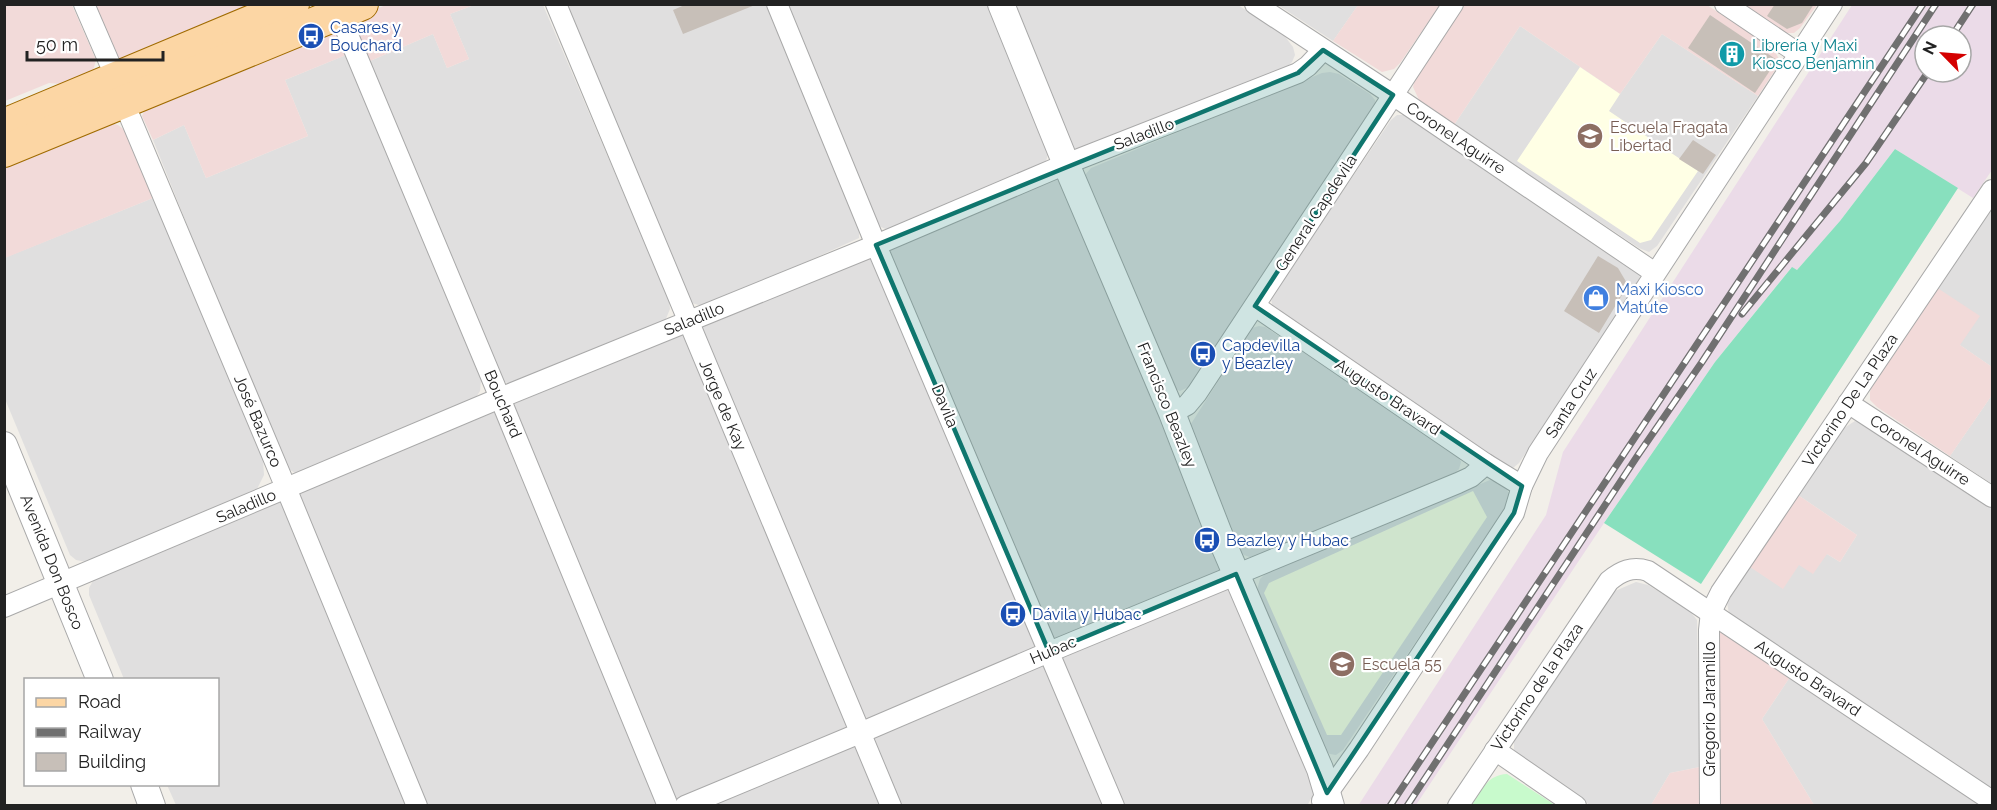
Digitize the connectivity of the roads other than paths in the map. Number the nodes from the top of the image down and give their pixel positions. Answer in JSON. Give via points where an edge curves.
{"nodes":[{"id":1,"x":84,"y":4,"type":"edge"},
{"id":2,"x":293,"y":4,"type":"edge"},
{"id":3,"x":556,"y":4,"type":"edge"},
{"id":4,"x":777,"y":4,"type":"edge"},
{"id":5,"x":1001,"y":4,"type":"edge"},
{"id":6,"x":1255,"y":4,"type":"edge"},
{"id":7,"x":1454,"y":4,"type":"edge"},
{"id":8,"x":1725,"y":4,"type":"edge"},
{"id":9,"x":1832,"y":4,"type":"edge"},
{"id":10,"x":345,"y":8,"type":"edge"},
{"id":11,"x":1323,"y":50,"type":"junction"},
{"id":12,"x":1799,"y":54,"type":"junction"},
{"id":13,"x":120,"y":91,"type":"junction"},
{"id":14,"x":1393,"y":95,"type":"junction"},
{"id":15,"x":4,"y":125,"type":"edge"},
{"id":16,"x":4,"y":151,"type":"edge"},
{"id":17,"x":1066,"y":164,"type":"junction"},
{"id":18,"x":1992,"y":190,"type":"edge"},
{"id":19,"x":876,"y":244,"type":"junction"},
{"id":20,"x":1655,"y":273,"type":"junction"},
{"id":21,"x":1255,"y":306,"type":"junction"},
{"id":22,"x":688,"y":321,"type":"junction"},
{"id":23,"x":500,"y":398,"type":"junction"},
{"id":24,"x":1848,"y":402,"type":"junction"},
{"id":25,"x":1172,"y":413,"type":"junction"},
{"id":26,"x":4,"y":445,"type":"edge"},
{"id":27,"x":1486,"y":464,"type":"junction"},
{"id":28,"x":1522,"y":486,"type":"junction"},
{"id":29,"x":286,"y":488,"type":"junction"},
{"id":30,"x":1992,"y":497,"type":"edge"},
{"id":31,"x":1620,"y":572,"type":"joint"},
{"id":32,"x":1236,"y":574,"type":"junction"},
{"id":33,"x":61,"y":584,"type":"junction"},
{"id":34,"x":4,"y":607,"type":"edge"},
{"id":35,"x":1711,"y":612,"type":"junction"},
{"id":36,"x":1048,"y":652,"type":"junction"},
{"id":37,"x":99,"y":678,"type":"edge"},
{"id":38,"x":860,"y":733,"type":"junction"},
{"id":39,"x":1495,"y":750,"type":"junction"},
{"id":40,"x":145,"y":786,"type":"edge"},
{"id":41,"x":1325,"y":801,"type":"edge"},
{"id":42,"x":1992,"y":801,"type":"edge"},
{"id":43,"x":152,"y":806,"type":"edge"},
{"id":44,"x":417,"y":806,"type":"edge"},
{"id":45,"x":668,"y":806,"type":"edge"},
{"id":46,"x":685,"y":806,"type":"edge"},
{"id":47,"x":891,"y":806,"type":"edge"},
{"id":48,"x":1114,"y":806,"type":"edge"},
{"id":49,"x":1458,"y":806,"type":"edge"},
{"id":50,"x":1576,"y":806,"type":"edge"},
{"id":51,"x":1710,"y":806,"type":"edge"}],
"edges":[{"from":1,"to":13,"type":"street","name":"José Bazurco"},
{"from":2,"to":13,"type":"main road"},
{"from":3,"to":22,"type":"street","name":"Jorge de Kay"},
{"from":4,"to":19,"type":"street","name":"Davila"},
{"from":5,"to":17,"type":"street","name":"Francisco Beazley"},
{"from":6,"to":11,"type":"street","name":"Coronel Aguirre"},
{"from":7,"to":14,"type":"street","name":"General Capdevila"},
{"from":8,"to":12,"type":"street"},
{"from":9,"to":12,"type":"street","name":"Santa Cruz"},
{"from":10,"to":13,"type":"main road"},
{"from":10,"to":23,"type":"street","name":"Bouchard"},
{"from":11,"to":14,"type":"street","name":"Coronel Aguirre"},
{"from":11,"to":17,"type":"street","name":"Saladillo","via":[[1298,73]]},
{"from":12,"to":20,"type":"street","name":"Santa Cruz"},
{"from":13,"to":15,"type":"main road"},
{"from":13,"to":16,"type":"main road"},
{"from":13,"to":29,"type":"street","name":"José Bazurco"},
{"from":14,"to":20,"type":"street","name":"Coronel Aguirre"},
{"from":14,"to":21,"type":"street","name":"General Capdevila"},
{"from":17,"to":19,"type":"street","name":"Saladillo"},
{"from":17,"to":25,"type":"street","name":"Francisco Beazley"},
{"from":18,"to":24,"type":"street","name":"Victorino De La Plaza"},
{"from":19,"to":22,"type":"street","name":"Saladillo"},
{"from":19,"to":36,"type":"street","name":"Davila"},
{"from":20,"to":28,"type":"street","name":"Santa Cruz","via":[[1538,453]]},
{"from":21,"to":25,"type":"street","name":"General Capdevila","via":[[1197,393],[1187,405]]},
{"from":21,"to":27,"type":"street","name":"Augusto Bravard"},
{"from":22,"to":23,"type":"street","name":"Saladillo"},
{"from":22,"to":38,"type":"street","name":"Jorge de Kay"},
{"from":23,"to":29,"type":"street","name":"Saladillo"},
{"from":23,"to":45,"type":"street","name":"Bouchard"},
{"from":24,"to":30,"type":"street","name":"Coronel Aguirre"},
{"from":24,"to":35,"type":"street","name":"Victorino De La Plaza"},
{"from":25,"to":32,"type":"street","name":"Francisco Beazley"},
{"from":26,"to":33,"type":"street","name":"Avenida Don Bosco"},
{"from":27,"to":28,"type":"street","name":"Augusto Bravard"},
{"from":27,"to":32,"type":"street","name":"Hubac","via":[[1458,483]]},
{"from":28,"to":41,"type":"street","name":"Santa Cruz","via":[[1514,513]]},
{"from":29,"to":33,"type":"street","name":"Saladillo"},
{"from":29,"to":44,"type":"street","name":"José Bazurco"},
{"from":31,"to":35,"type":"street","name":"Augusto Bravard","via":[[1637,568],[1648,571]]},
{"from":31,"to":39,"type":"street","name":"Victorino de la Plaza","via":[[1609,581]]},
{"from":32,"to":36,"type":"street","name":"Hubac"},
{"from":32,"to":41,"type":"street","name":"Francisco Beazley","via":[[1320,769]]},
{"from":33,"to":34,"type":"street","name":"Saladillo"},
{"from":33,"to":37,"type":"street","name":"Avenida Don Bosco"},
{"from":35,"to":42,"type":"street","name":"Augusto Bravard"},
{"from":35,"to":51,"type":"street","name":"Gregorio Jaramillo"},
{"from":36,"to":38,"type":"street","name":"Hubac"},
{"from":36,"to":48,"type":"street","name":"Davila"},
{"from":38,"to":46,"type":"street","name":"Hubac"},
{"from":38,"to":47,"type":"street","name":"Jorge de Kay"},
{"from":39,"to":49,"type":"street","name":"Victorino de la Plaza"},
{"from":39,"to":50,"type":"street"},
{"from":40,"to":43,"type":"street"}]}
